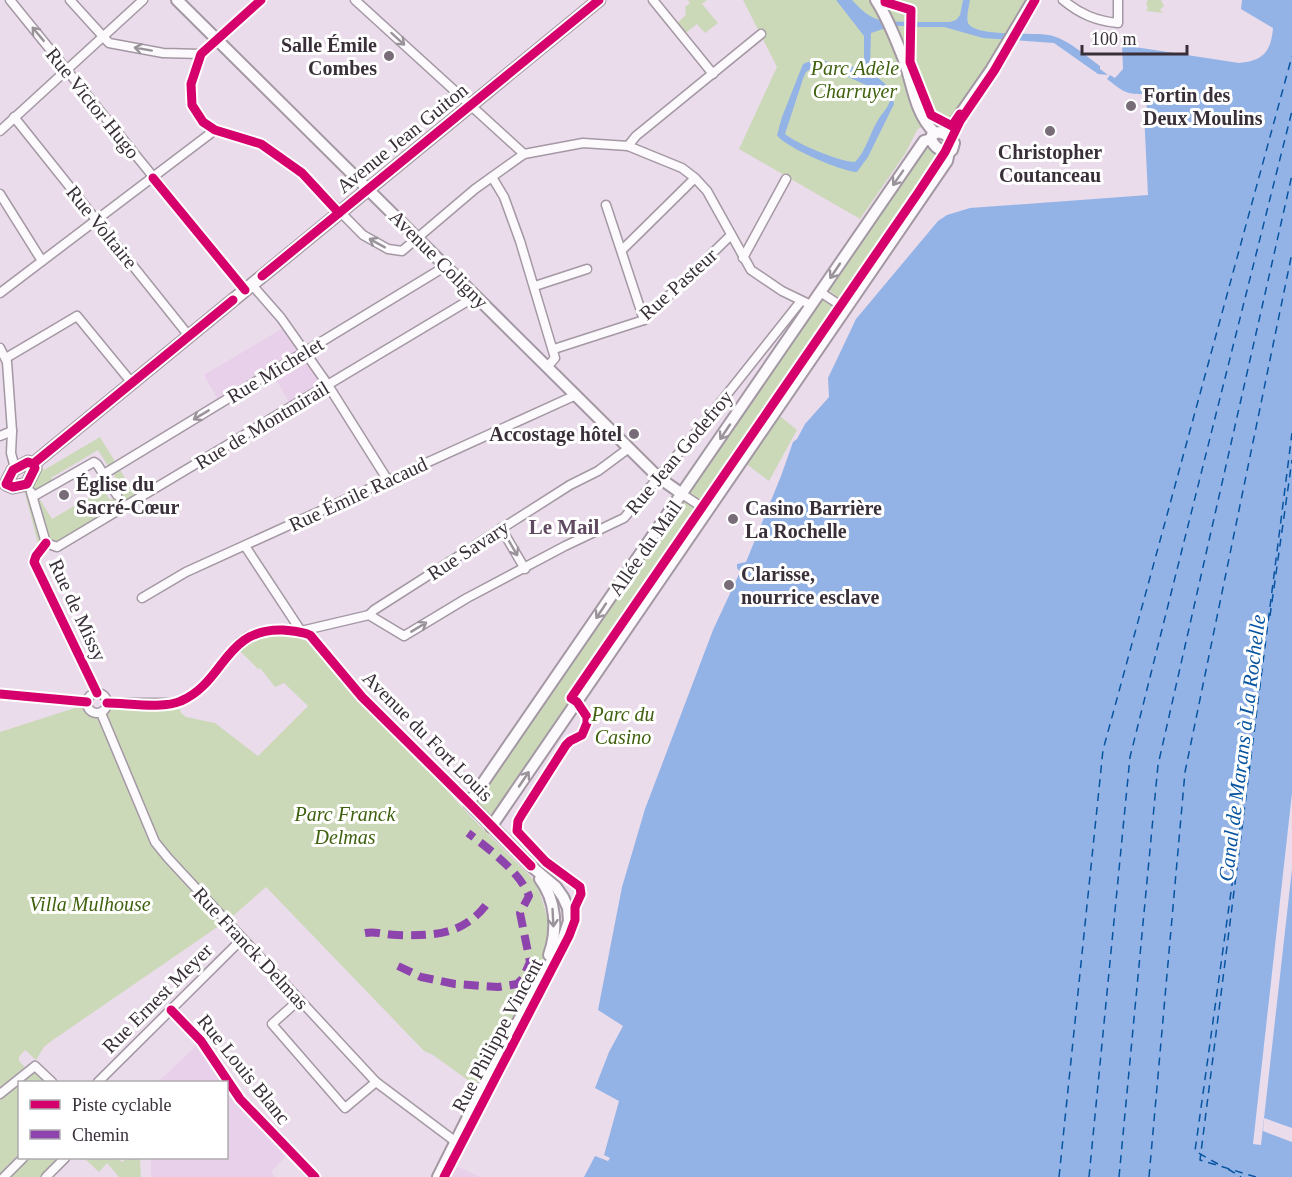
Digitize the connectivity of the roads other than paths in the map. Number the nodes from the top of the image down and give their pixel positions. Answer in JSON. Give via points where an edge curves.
{"nodes":[{"id":1,"x":10,"y":0,"type":"edge"},
{"id":2,"x":70,"y":0,"type":"edge"},
{"id":3,"x":143,"y":0,"type":"edge"},
{"id":4,"x":177,"y":0,"type":"edge"},
{"id":5,"x":261,"y":0,"type":"edge"},
{"id":6,"x":355,"y":0,"type":"edge"},
{"id":7,"x":599,"y":0,"type":"edge"},
{"id":8,"x":653,"y":0,"type":"edge"},
{"id":9,"x":876,"y":0,"type":"edge"},
{"id":10,"x":1033,"y":0,"type":"edge"},
{"id":11,"x":1063,"y":0,"type":"edge"},
{"id":12,"x":1118,"y":0,"type":"edge"},
{"id":13,"x":761,"y":34,"type":"dead end"},
{"id":14,"x":103,"y":37,"type":"junction"},
{"id":15,"x":217,"y":39,"type":"junction"},
{"id":16,"x":201,"y":54,"type":"junction"},
{"id":17,"x":67,"y":69,"type":"junction"},
{"id":18,"x":713,"y":74,"type":"junction"},
{"id":19,"x":471,"y":105,"type":"junction"},
{"id":20,"x":14,"y":117,"type":"junction"},
{"id":21,"x":215,"y":130,"type":"junction"},
{"id":22,"x":0,"y":131,"type":"edge"},
{"id":23,"x":936,"y":135,"type":"junction"},
{"id":24,"x":628,"y":146,"type":"junction"},
{"id":25,"x":524,"y":154,"type":"junction"},
{"id":26,"x":492,"y":177,"type":"junction"},
{"id":27,"x":153,"y":178,"type":"junction"},
{"id":28,"x":695,"y":178,"type":"junction"},
{"id":29,"x":786,"y":179,"type":"dead end"},
{"id":30,"x":368,"y":189,"type":"junction"},
{"id":31,"x":0,"y":194,"type":"edge"},
{"id":32,"x":606,"y":205,"type":"dead end"},
{"id":33,"x":339,"y":213,"type":"junction"},
{"id":34,"x":96,"y":220,"type":"junction"},
{"id":35,"x":730,"y":235,"type":"junction"},
{"id":36,"x":418,"y":238,"type":"junction"},
{"id":37,"x":622,"y":250,"type":"junction"},
{"id":38,"x":743,"y":258,"type":"junction"},
{"id":39,"x":42,"y":261,"type":"junction"},
{"id":40,"x":446,"y":266,"type":"junction"},
{"id":41,"x":586,"y":269,"type":"dead end"},
{"id":42,"x":535,"y":286,"type":"junction"},
{"id":43,"x":248,"y":287,"type":"junction"},
{"id":44,"x":820,"y":292,"type":"junction"},
{"id":45,"x":0,"y":293,"type":"edge"},
{"id":46,"x":476,"y":296,"type":"junction"},
{"id":47,"x":806,"y":303,"type":"junction"},
{"id":48,"x":846,"y":309,"type":"junction"},
{"id":49,"x":644,"y":320,"type":"junction"},
{"id":50,"x":189,"y":336,"type":"junction"},
{"id":51,"x":0,"y":348,"type":"edge"},
{"id":52,"x":554,"y":349,"type":"junction"},
{"id":53,"x":304,"y":351,"type":"junction"},
{"id":54,"x":6,"y":358,"type":"junction"},
{"id":55,"x":548,"y":366,"type":"junction"},
{"id":56,"x":132,"y":383,"type":"junction"},
{"id":57,"x":329,"y":386,"type":"junction"},
{"id":58,"x":576,"y":395,"type":"junction"},
{"id":59,"x":12,"y":431,"type":"junction"},
{"id":60,"x":0,"y":436,"type":"edge"},
{"id":61,"x":629,"y":448,"type":"junction"},
{"id":62,"x":33,"y":464,"type":"junction"},
{"id":63,"x":15,"y":468,"type":"junction"},
{"id":64,"x":104,"y":474,"type":"junction"},
{"id":65,"x":658,"y":477,"type":"junction"},
{"id":66,"x":387,"y":479,"type":"junction"},
{"id":67,"x":27,"y":484,"type":"junction"},
{"id":68,"x":3,"y":486,"type":"edge"},
{"id":69,"x":682,"y":494,"type":"junction"},
{"id":70,"x":117,"y":495,"type":"dead end"},
{"id":71,"x":34,"y":496,"type":"junction"},
{"id":72,"x":708,"y":510,"type":"junction"},
{"id":73,"x":501,"y":528,"type":"junction"},
{"id":74,"x":46,"y":543,"type":"junction"},
{"id":75,"x":245,"y":546,"type":"junction"},
{"id":76,"x":525,"y":569,"type":"junction"},
{"id":77,"x":142,"y":598,"type":"dead end"},
{"id":78,"x":369,"y":615,"type":"junction"},
{"id":79,"x":301,"y":631,"type":"junction"},
{"id":80,"x":98,"y":693,"type":"junction"},
{"id":81,"x":0,"y":694,"type":"edge"},
{"id":82,"x":87,"y":702,"type":"junction"},
{"id":83,"x":107,"y":703,"type":"junction"},
{"id":84,"x":101,"y":713,"type":"junction"},
{"id":85,"x":470,"y":803,"type":"junction"},
{"id":86,"x":491,"y":827,"type":"junction"},
{"id":87,"x":531,"y":866,"type":"joint"},
{"id":88,"x":242,"y":939,"type":"junction"},
{"id":89,"x":299,"y":1000,"type":"junction"},
{"id":90,"x":171,"y":1010,"type":"junction"},
{"id":91,"x":50,"y":1081,"type":"edge"},
{"id":92,"x":100,"y":1081,"type":"edge"},
{"id":93,"x":228,"y":1081,"type":"edge"},
{"id":94,"x":228,"y":1081,"type":"edge"},
{"id":95,"x":376,"y":1082,"type":"junction"},
{"id":96,"x":0,"y":1094,"type":"edge"},
{"id":97,"x":456,"y":1142,"type":"junction"},
{"id":98,"x":22,"y":1159,"type":"edge"},
{"id":99,"x":64,"y":1159,"type":"edge"},
{"id":100,"x":4,"y":1177,"type":"edge"},
{"id":101,"x":46,"y":1177,"type":"edge"},
{"id":102,"x":315,"y":1177,"type":"edge"},
{"id":103,"x":438,"y":1177,"type":"edge"}],
"edges":[{"from":17,"to":1,"type":"street","name":"Rue Victor Hugo","one_way":true},
{"from":2,"to":14,"type":"street"},
{"from":3,"to":14,"type":"street"},
{"from":4,"to":15,"type":"street","name":"Avenue Coligny"},
{"from":5,"to":15,"type":"street"},
{"from":6,"to":19,"type":"street","one_way":true},
{"from":7,"to":19,"type":"main road","name":"Avenue Jean Guiton"},
{"from":8,"to":18,"type":"street"},
{"from":9,"to":23,"type":"street","via":[[903,60],[920,115]]},
{"from":10,"to":23,"type":"street","name":"Allée du Mail","via":[[952,126]]},
{"from":11,"to":12,"type":"street","via":[[1093,19],[1118,22]]},
{"from":13,"to":18,"type":"street"},
{"from":16,"to":14,"type":"street","one_way":true,"via":[[163,53],[109,44]]},
{"from":14,"to":17,"type":"street"},
{"from":15,"to":16,"type":"street"},
{"from":15,"to":30,"type":"street","name":"Avenue Coligny"},
{"from":16,"to":21,"type":"street","via":[[191,84],[192,105],[203,122]]},
{"from":17,"to":20,"type":"street"},
{"from":17,"to":27,"type":"street","name":"Rue Victor Hugo"},
{"from":18,"to":24,"type":"street"},
{"from":19,"to":25,"type":"street"},
{"from":19,"to":30,"type":"main road","name":"Avenue Jean Guiton"},
{"from":20,"to":22,"type":"street"},
{"from":20,"to":34,"type":"street","name":"Rue Voltaire"},
{"from":21,"to":27,"type":"street"},
{"from":21,"to":33,"type":"street","via":[[269,149],[302,173]]},
{"from":23,"to":44,"type":"street","name":"Allée du Mail","one_way":true,"via":[[924,141]]},
{"from":23,"to":48,"type":"street","name":"Allée du Mail","via":[[936,147],[949,152],[947,161]]},
{"from":24,"to":25,"type":"street","via":[[583,143]]},
{"from":24,"to":28,"type":"street","via":[[682,168]]},
{"from":25,"to":26,"type":"street"},
{"from":26,"to":36,"type":"street"},
{"from":26,"to":42,"type":"street","via":[[504,197]]},
{"from":27,"to":34,"type":"street"},
{"from":27,"to":43,"type":"street","name":"Rue Victor Hugo"},
{"from":28,"to":35,"type":"street","via":[[707,191]]},
{"from":28,"to":37,"type":"street"},
{"from":29,"to":38,"type":"street"},
{"from":30,"to":33,"type":"main road","name":"Avenue Jean Guiton"},
{"from":30,"to":36,"type":"street","name":"Avenue Coligny"},
{"from":31,"to":39,"type":"street"},
{"from":32,"to":37,"type":"street"},
{"from":36,"to":33,"type":"street","one_way":true,"via":[[402,251],[388,249],[363,235]]},
{"from":33,"to":43,"type":"main road","name":"Avenue Jean Guiton"},
{"from":34,"to":39,"type":"street"},
{"from":34,"to":50,"type":"street","name":"Rue Voltaire"},
{"from":35,"to":38,"type":"street"},
{"from":35,"to":49,"type":"street","name":"Rue Pasteur"},
{"from":36,"to":40,"type":"street","name":"Avenue Coligny"},
{"from":37,"to":49,"type":"street"},
{"from":38,"to":47,"type":"street","via":[[760,277]]},
{"from":39,"to":45,"type":"street"},
{"from":40,"to":46,"type":"street","name":"Avenue Coligny"},
{"from":40,"to":53,"type":"street","name":"Rue Michelet"},
{"from":41,"to":42,"type":"street"},
{"from":42,"to":52,"type":"street"},
{"from":43,"to":50,"type":"main road","name":"Avenue Jean Guiton"},
{"from":43,"to":53,"type":"street","name":"Rue Victor Hugo","via":[[281,318]]},
{"from":44,"to":47,"type":"street","name":"Allée du Mail"},
{"from":44,"to":48,"type":"street"},
{"from":46,"to":55,"type":"street","name":"Avenue Coligny"},
{"from":46,"to":57,"type":"street","name":"Rue de Montmirail"},
{"from":47,"to":65,"type":"street","name":"Rue Jean Godefroy"},
{"from":47,"to":69,"type":"street","name":"Allée du Mail","one_way":true},
{"from":48,"to":72,"type":"street","name":"Allée du Mail"},
{"from":49,"to":52,"type":"street","name":"Rue Pasteur"},
{"from":50,"to":56,"type":"main road","name":"Avenue Jean Guiton"},
{"from":51,"to":54,"type":"street"},
{"from":52,"to":55,"type":"street","via":[[555,357]]},
{"from":53,"to":57,"type":"street","name":"Rue Victor Hugo"},
{"from":53,"to":64,"type":"street","name":"Rue Michelet","one_way":true},
{"from":54,"to":56,"type":"street","via":[[77,315]]},
{"from":54,"to":59,"type":"street"},
{"from":55,"to":58,"type":"street","name":"Avenue Coligny"},
{"from":56,"to":62,"type":"main road","name":"Avenue Jean Guiton"},
{"from":57,"to":66,"type":"street","name":"Rue Victor Hugo"},
{"from":57,"to":74,"type":"street","name":"Rue de Montmirail","via":[[57,547]]},
{"from":58,"to":61,"type":"street","name":"Avenue Coligny"},
{"from":58,"to":66,"type":"street","name":"Rue Émile Racaud"},
{"from":59,"to":60,"type":"street"},
{"from":59,"to":63,"type":"street"},
{"from":61,"to":65,"type":"street","name":"Avenue Coligny"},
{"from":61,"to":73,"type":"street","name":"Rue Savary","via":[[598,471]]},
{"from":62,"to":63,"type":"main road","via":[[28,462]]},
{"from":62,"to":67,"type":"main road"},
{"from":63,"to":68,"type":"main road"},
{"from":64,"to":70,"type":"street"},
{"from":64,"to":71,"type":"street","via":[[91,462]]},
{"from":65,"to":69,"type":"street","name":"Avenue Coligny"},
{"from":65,"to":76,"type":"street","name":"Rue Jean Godefroy","via":[[624,519]]},
{"from":66,"to":75,"type":"street","name":"Rue Émile Racaud"},
{"from":67,"to":68,"type":"main road"},
{"from":67,"to":71,"type":"street","name":"Rue de Missy"},
{"from":69,"to":72,"type":"street","name":"Avenue Coligny"},
{"from":69,"to":85,"type":"street","name":"Allée du Mail","one_way":true},
{"from":71,"to":74,"type":"street","name":"Rue de Missy"},
{"from":86,"to":72,"type":"street","name":"Allée du Mail","one_way":true},
{"from":73,"to":76,"type":"street","one_way":true},
{"from":73,"to":78,"type":"street","name":"Rue Savary"},
{"from":74,"to":80,"type":"street","name":"Rue de Missy","via":[[34,562]]},
{"from":75,"to":77,"type":"street","name":"Rue Émile Racaud","via":[[186,572]]},
{"from":75,"to":79,"type":"street","name":"Avenue du Fort Louis"},
{"from":78,"to":76,"type":"street","name":"Rue Jean Godefroy","one_way":true,"via":[[404,636]]},
{"from":78,"to":79,"type":"street"},
{"from":79,"to":83,"type":"street","via":[[272,630],[249,636],[206,683],[178,703]]},
{"from":79,"to":85,"type":"street","name":"Avenue du Fort Louis","via":[[310,635],[362,697]]},
{"from":80,"to":82,"type":"street","via":[[92,694]]},
{"from":80,"to":83,"type":"street"},
{"from":81,"to":82,"type":"street"},
{"from":82,"to":84,"type":"street","via":[[90,711]]},
{"from":83,"to":84,"type":"street"},
{"from":84,"to":88,"type":"street","name":"Rue Franck Delmas","via":[[155,842]]},
{"from":85,"to":86,"type":"street","name":"Avenue du Fort Louis"},
{"from":86,"to":87,"type":"street","name":"Avenue du Fort Louis"},
{"from":87,"to":97,"type":"street","name":"Rue Philippe Vincent","via":[[548,891],[553,910],[553,941],[540,978]]},
{"from":88,"to":89,"type":"street","name":"Rue Franck Delmas"},
{"from":88,"to":90,"type":"street","name":"Rue Ernest Meyer"},
{"from":89,"to":95,"type":"street","name":"Rue Franck Delmas"},
{"from":89,"to":95,"type":"street","via":[[272,1024],[345,1107]]},
{"from":90,"to":92,"type":"street","name":"Rue Ernest Meyer"},
{"from":90,"to":94,"type":"street","name":"Rue Louis Blanc","via":[[201,1041]]},
{"from":91,"to":96,"type":"street","via":[[35,1066]]},
{"from":93,"to":102,"type":"street","name":"Rue Louis Blanc","via":[[240,1099]]},
{"from":95,"to":97,"type":"street","name":"Rue Franck Delmas"},
{"from":97,"to":103,"type":"street","name":"Rue Philippe Vincent"},
{"from":98,"to":100,"type":"street"},
{"from":99,"to":101,"type":"street"}]}
